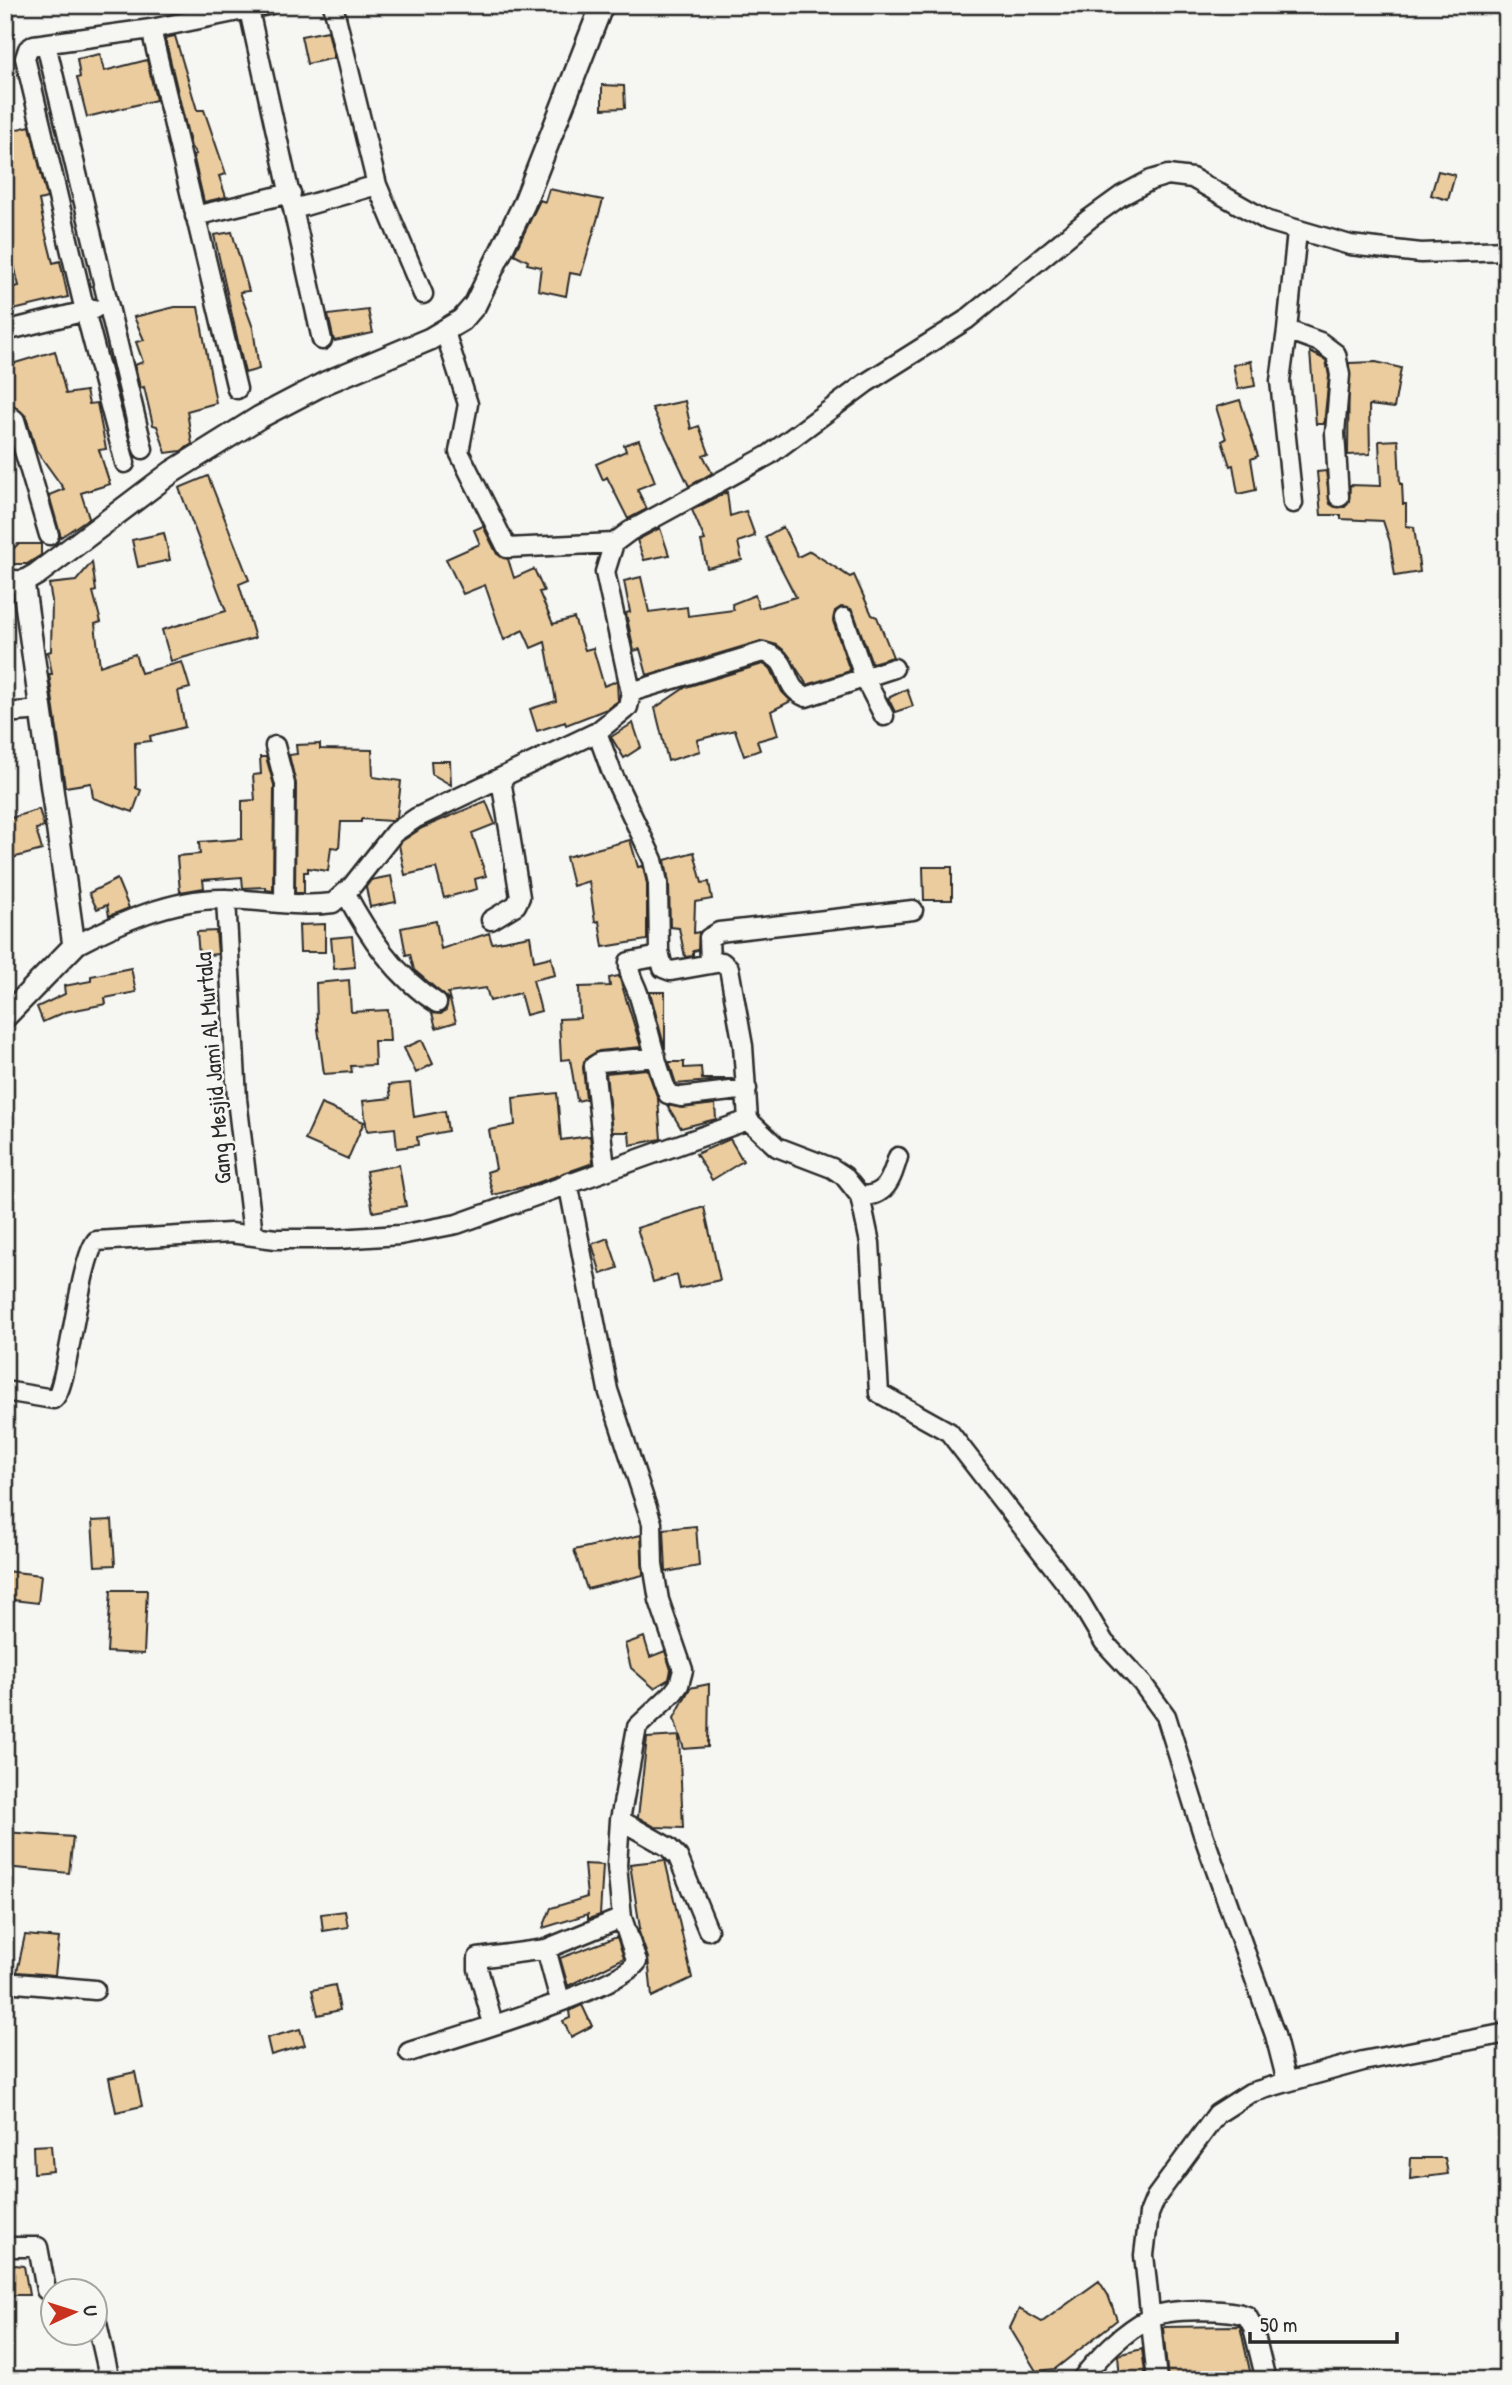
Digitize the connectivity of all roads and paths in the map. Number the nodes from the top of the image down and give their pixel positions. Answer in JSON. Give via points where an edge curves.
{"nodes":[{"id":1,"x":268,"y":5,"type":"edge"},
{"id":2,"x":334,"y":5,"type":"edge"},
{"id":3,"x":601,"y":5,"type":"edge"},
{"id":4,"x":249,"y":10,"type":"junction"},
{"id":5,"x":151,"y":29,"type":"junction"},
{"id":6,"x":46,"y":44,"type":"junction"},
{"id":7,"x":377,"y":185,"type":"junction"},
{"id":8,"x":292,"y":201,"type":"junction"},
{"id":9,"x":195,"y":216,"type":"junction"},
{"id":10,"x":1297,"y":231,"type":"junction"},
{"id":11,"x":1507,"y":250,"type":"edge"},
{"id":12,"x":423,"y":295,"type":"dead end"},
{"id":13,"x":107,"y":306,"type":"junction"},
{"id":14,"x":85,"y":311,"type":"junction"},
{"id":15,"x":1287,"y":330,"type":"junction"},
{"id":16,"x":5,"y":331,"type":"edge"},
{"id":17,"x":445,"y":332,"type":"junction"},
{"id":18,"x":323,"y":340,"type":"dead end"},
{"id":19,"x":237,"y":389,"type":"dead end"},
{"id":20,"x":5,"y":412,"type":"edge"},
{"id":21,"x":143,"y":449,"type":"dead end"},
{"id":22,"x":125,"y":463,"type":"dead end"},
{"id":23,"x":1339,"y":497,"type":"dead end"},
{"id":24,"x":1293,"y":503,"type":"dead end"},
{"id":25,"x":49,"y":535,"type":"dead end"},
{"id":26,"x":614,"y":543,"type":"junction"},
{"id":27,"x":14,"y":582,"type":"edge"},
{"id":28,"x":844,"y":618,"type":"dead end"},
{"id":29,"x":894,"y":668,"type":"dead end"},
{"id":30,"x":865,"y":679,"type":"junction"},
{"id":31,"x":631,"y":692,"type":"junction"},
{"id":32,"x":41,"y":710,"type":"junction"},
{"id":33,"x":5,"y":713,"type":"edge"},
{"id":34,"x":884,"y":716,"type":"dead end"},
{"id":35,"x":597,"y":732,"type":"junction"},
{"id":36,"x":275,"y":747,"type":"dead end"},
{"id":37,"x":501,"y":779,"type":"junction"},
{"id":38,"x":345,"y":892,"type":"junction"},
{"id":39,"x":226,"y":898,"type":"junction"},
{"id":40,"x":284,"y":902,"type":"junction"},
{"id":41,"x":913,"y":910,"type":"dead end"},
{"id":42,"x":491,"y":920,"type":"dead end"},
{"id":43,"x":74,"y":946,"type":"junction"},
{"id":44,"x":660,"y":956,"type":"junction"},
{"id":45,"x":710,"y":962,"type":"junction"},
{"id":46,"x":437,"y":1003,"type":"dead end"},
{"id":47,"x":5,"y":1017,"type":"edge"},
{"id":48,"x":656,"y":1057,"type":"junction"},
{"id":49,"x":747,"y":1089,"type":"junction"},
{"id":50,"x":748,"y":1120,"type":"junction"},
{"id":51,"x":898,"y":1157,"type":"dead end"},
{"id":52,"x":605,"y":1169,"type":"junction"},
{"id":53,"x":568,"y":1182,"type":"junction"},
{"id":54,"x":860,"y":1196,"type":"junction"},
{"id":55,"x":253,"y":1234,"type":"junction"},
{"id":56,"x":5,"y":1391,"type":"edge"},
{"id":57,"x":620,"y":1820,"type":"junction"},
{"id":58,"x":622,"y":1918,"type":"junction"},
{"id":59,"x":708,"y":1930,"type":"dead end"},
{"id":60,"x":546,"y":1949,"type":"junction"},
{"id":61,"x":5,"y":1982,"type":"edge"},
{"id":62,"x":95,"y":1990,"type":"dead end"},
{"id":63,"x":559,"y":2000,"type":"junction"},
{"id":64,"x":493,"y":2024,"type":"junction"},
{"id":65,"x":1507,"y":2033,"type":"edge"},
{"id":66,"x":409,"y":2052,"type":"dead end"},
{"id":67,"x":1287,"y":2082,"type":"junction"},
{"id":68,"x":5,"y":2247,"type":"edge"},
{"id":69,"x":43,"y":2276,"type":"edge"},
{"id":70,"x":1152,"y":2316,"type":"junction"},
{"id":71,"x":102,"y":2346,"type":"edge"},
{"id":72,"x":110,"y":2380,"type":"edge"},
{"id":73,"x":1081,"y":2380,"type":"edge"},
{"id":74,"x":1157,"y":2380,"type":"edge"},
{"id":75,"x":1266,"y":2380,"type":"edge"}],
"edges":[{"from":1,"to":4,"type":"street"},
{"from":2,"to":7,"type":"street"},
{"from":3,"to":17,"type":"street","via":[[524,204],[490,278],[471,311]]},
{"from":4,"to":5,"type":"street"},
{"from":4,"to":8,"type":"street"},
{"from":5,"to":6,"type":"street"},
{"from":5,"to":9,"type":"street"},
{"from":6,"to":13,"type":"street"},
{"from":6,"to":14,"type":"street","via":[[34,45],[24,58]]},
{"from":7,"to":8,"type":"street"},
{"from":7,"to":12,"type":"street"},
{"from":8,"to":9,"type":"street"},
{"from":8,"to":18,"type":"street"},
{"from":9,"to":19,"type":"street"},
{"from":10,"to":11,"type":"street","via":[[1378,250]]},
{"from":10,"to":15,"type":"street"},
{"from":10,"to":26,"type":"street","via":[[1268,221],[1192,178],[1168,175],[1151,180],[1089,219],[966,320],[866,383],[769,455]]},
{"from":13,"to":14,"type":"street"},
{"from":13,"to":21,"type":"street"},
{"from":14,"to":16,"type":"street"},
{"from":14,"to":22,"type":"street"},
{"from":15,"to":23,"type":"street","via":[[1320,342],[1336,354],[1340,375],[1335,433]]},
{"from":15,"to":24,"type":"street","via":[[1280,381]]},
{"from":17,"to":26,"type":"street","via":[[468,404],[459,441],[463,460],[510,549]]},
{"from":17,"to":27,"type":"street","via":[[288,400],[172,472]]},
{"from":20,"to":25,"type":"street","via":[[15,419]]},
{"from":26,"to":31,"type":"street","via":[[605,572]]},
{"from":27,"to":32,"type":"street"},
{"from":28,"to":30,"type":"street"},
{"from":29,"to":30,"type":"street"},
{"from":30,"to":31,"type":"street","via":[[806,697],[790,686],[776,655],[764,652]]},
{"from":30,"to":34,"type":"street"},
{"from":31,"to":35,"type":"street","via":[[628,707]]},
{"from":32,"to":33,"type":"street"},
{"from":32,"to":43,"type":"street"},
{"from":35,"to":37,"type":"street"},
{"from":35,"to":44,"type":"street","via":[[653,860]]},
{"from":36,"to":40,"type":"street","via":[[285,784]]},
{"from":37,"to":38,"type":"street","via":[[394,833]]},
{"from":37,"to":42,"type":"street","via":[[520,897],[516,905]]},
{"from":38,"to":40,"type":"street","via":[[333,902]]},
{"from":38,"to":46,"type":"street","via":[[364,926],[400,972]]},
{"from":39,"to":40,"type":"street"},
{"from":39,"to":43,"type":"street","via":[[168,908]]},
{"from":39,"to":55,"type":"street","name":"Gang Mesjid Jami Al Murtala","via":[[237,1099]]},
{"from":41,"to":45,"type":"street","via":[[719,932],[709,938]]},
{"from":43,"to":47,"type":"street"},
{"from":44,"to":45,"type":"street","via":[[663,968],[671,971]]},
{"from":44,"to":48,"type":"street","via":[[629,962],[628,974]]},
{"from":45,"to":49,"type":"street","via":[[726,964],[732,976]]},
{"from":48,"to":49,"type":"street","via":[[668,1094],[681,1097]]},
{"from":48,"to":52,"type":"street","via":[[594,1066]]},
{"from":49,"to":50,"type":"street"},
{"from":50,"to":52,"type":"street"},
{"from":50,"to":54,"type":"street","via":[[778,1147],[832,1168]]},
{"from":51,"to":54,"type":"street","via":[[886,1187],[876,1196]]},
{"from":52,"to":53,"type":"street"},
{"from":53,"to":55,"type":"street","via":[[457,1224],[401,1235],[276,1239]]},
{"from":53,"to":57,"type":"street","via":[[608,1390],[652,1523],[659,1600],[683,1670],[673,1693],[637,1727]]},
{"from":54,"to":67,"type":"street","via":[[870,1243],[879,1393],[949,1432],[1079,1600],[1104,1642],[1166,1717]]},
{"from":55,"to":56,"type":"street","via":[[96,1241],[70,1335],[61,1392],[53,1399]]},
{"from":57,"to":58,"type":"street","via":[[617,1865]]},
{"from":57,"to":59,"type":"street","via":[[678,1857]]},
{"from":58,"to":60,"type":"street"},
{"from":58,"to":63,"type":"street","via":[[636,1956],[635,1966]]},
{"from":60,"to":63,"type":"street"},
{"from":60,"to":64,"type":"street","via":[[478,1958]]},
{"from":61,"to":62,"type":"street"},
{"from":63,"to":64,"type":"street"},
{"from":64,"to":66,"type":"street"},
{"from":65,"to":67,"type":"street","via":[[1363,2061]]},
{"from":67,"to":70,"type":"street","via":[[1227,2105],[1156,2197],[1144,2255]]},
{"from":68,"to":69,"type":"street","via":[[38,2247]]},
{"from":70,"to":73,"type":"street","via":[[1093,2364]]},
{"from":70,"to":74,"type":"street"},
{"from":70,"to":75,"type":"street","via":[[1220,2309],[1247,2316]]},
{"from":71,"to":72,"type":"street"}]}
